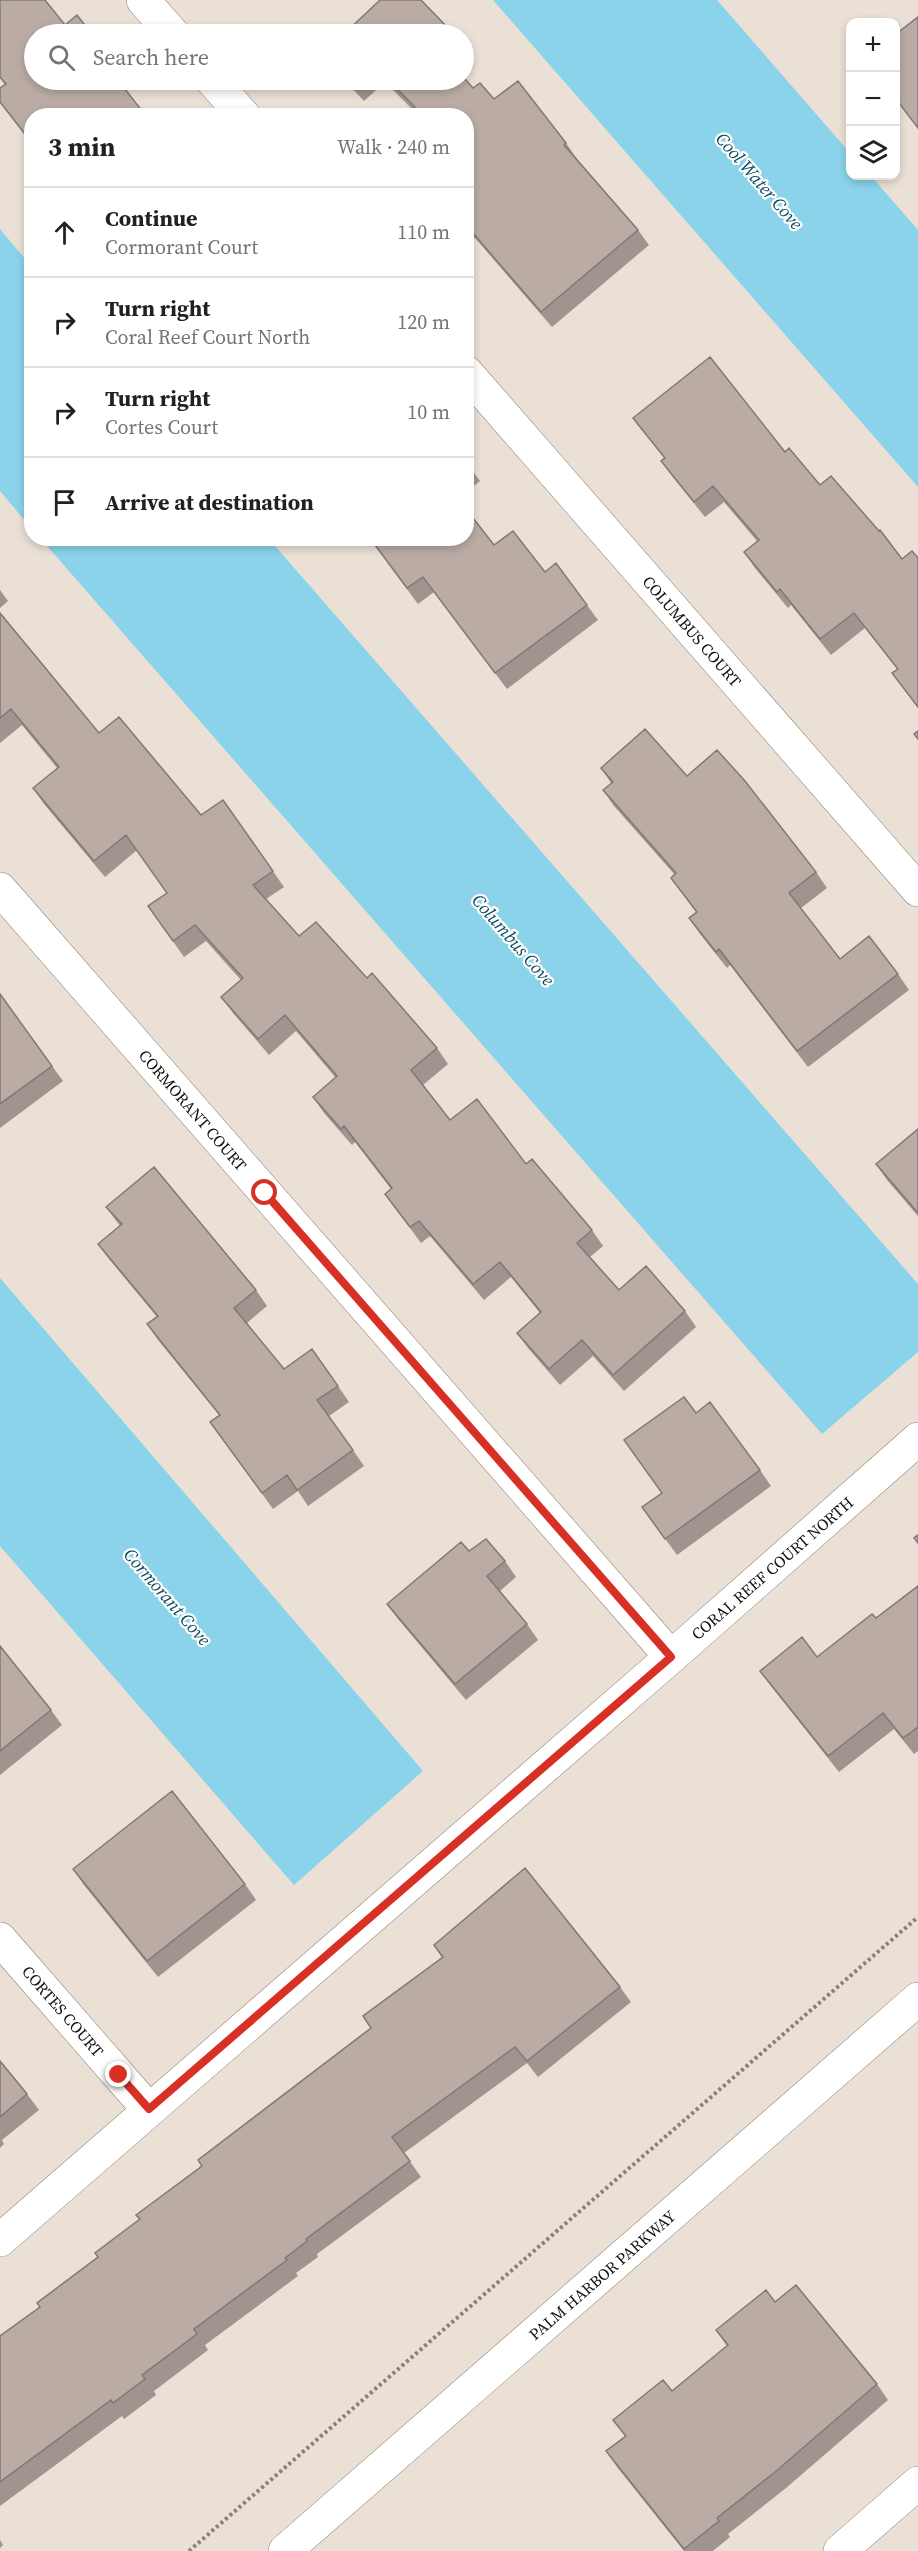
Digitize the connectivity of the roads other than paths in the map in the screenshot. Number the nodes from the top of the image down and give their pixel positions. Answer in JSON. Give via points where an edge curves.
{"nodes":[{"id":1,"x":143,"y":0,"type":"edge"},
{"id":2,"x":164,"y":24,"type":"edge"},
{"id":3,"x":221,"y":90,"type":"edge"},
{"id":4,"x":237,"y":108,"type":"edge"},
{"id":5,"x":474,"y":381,"type":"edge"},
{"id":6,"x":0,"y":889,"type":"edge"},
{"id":7,"x":918,"y":890,"type":"edge"},
{"id":8,"x":918,"y":1439,"type":"edge"},
{"id":9,"x":671,"y":1657,"type":"junction"},
{"id":10,"x":0,"y":1939,"type":"edge"},
{"id":11,"x":918,"y":1999,"type":"edge"},
{"id":12,"x":149,"y":2109,"type":"junction"},
{"id":13,"x":0,"y":2240,"type":"edge"},
{"id":14,"x":918,"y":2483,"type":"edge"},
{"id":15,"x":285,"y":2551,"type":"edge"},
{"id":16,"x":840,"y":2551,"type":"edge"}],
"edges":[{"from":1,"to":2,"type":"street"},
{"from":3,"to":4,"type":"street"},
{"from":5,"to":7,"type":"street","name":"COLUMBUS COURT"},
{"from":6,"to":9,"type":"street","name":"CORMORANT COURT"},
{"from":8,"to":9,"type":"street","name":"CORAL REEF COURT NORTH"},
{"from":9,"to":12,"type":"street","name":"CORAL REEF COURT NORTH"},
{"from":10,"to":12,"type":"street","name":"CORTES COURT"},
{"from":11,"to":15,"type":"street","name":"PALM HARBOR PARKWAY"},
{"from":12,"to":13,"type":"street","name":"CORAL REEF COURT NORTH"},
{"from":14,"to":16,"type":"street"}]}
